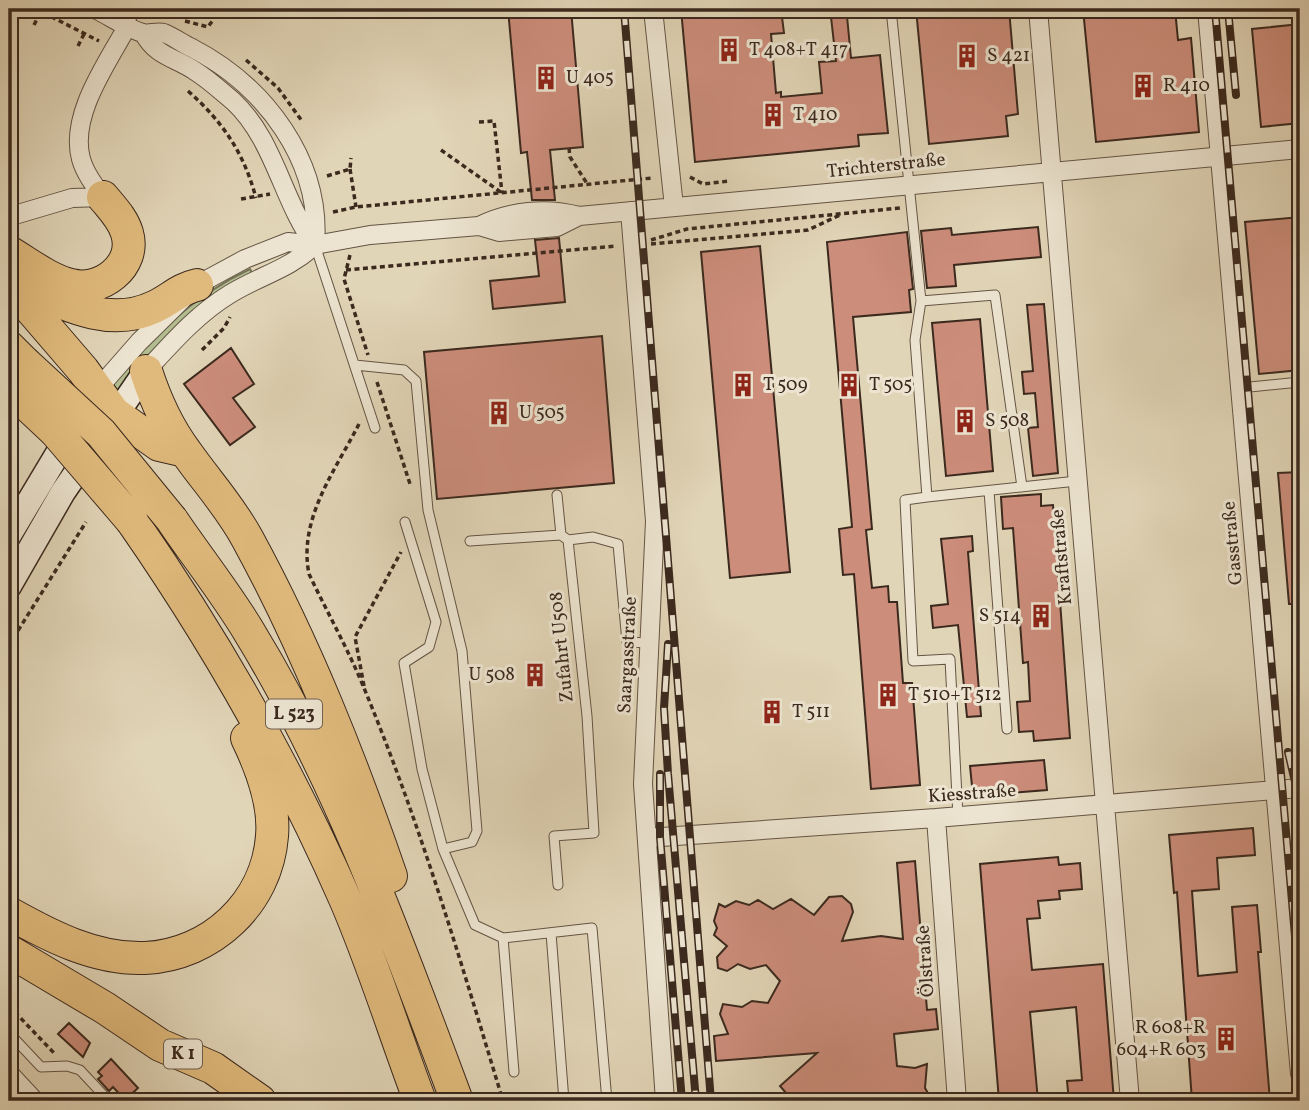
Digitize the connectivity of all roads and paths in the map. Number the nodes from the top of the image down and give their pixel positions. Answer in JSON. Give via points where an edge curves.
{"nodes":[{"id":1,"x":95,"y":9,"type":"edge"},
{"id":2,"x":136,"y":9,"type":"edge"},
{"id":3,"x":653,"y":9,"type":"edge"},
{"id":4,"x":800,"y":9,"type":"edge"},
{"id":5,"x":891,"y":9,"type":"edge"},
{"id":6,"x":1038,"y":9,"type":"edge"},
{"id":7,"x":1208,"y":9,"type":"edge"},
{"id":8,"x":38,"y":10,"type":"edge"},
{"id":9,"x":788,"y":10,"type":"edge"},
{"id":10,"x":34,"y":25,"type":"dead end"},
{"id":11,"x":128,"y":25,"type":"junction"},
{"id":12,"x":84,"y":34,"type":"junction"},
{"id":13,"x":144,"y":34,"type":"junction"},
{"id":14,"x":78,"y":46,"type":"dead end"},
{"id":15,"x":115,"y":49,"type":"junction"},
{"id":16,"x":180,"y":83,"type":"dead end"},
{"id":17,"x":480,"y":122,"type":"dead end"},
{"id":18,"x":569,"y":148,"type":"dead end"},
{"id":19,"x":1300,"y":149,"type":"edge"},
{"id":20,"x":441,"y":150,"type":"dead end"},
{"id":21,"x":1219,"y":156,"type":"junction"},
{"id":22,"x":351,"y":158,"type":"dead end"},
{"id":23,"x":350,"y":169,"type":"junction"},
{"id":24,"x":1053,"y":171,"type":"junction"},
{"id":25,"x":327,"y":176,"type":"dead end"},
{"id":26,"x":670,"y":176,"type":"junction"},
{"id":27,"x":743,"y":180,"type":"dead end"},
{"id":28,"x":908,"y":184,"type":"junction"},
{"id":29,"x":588,"y":185,"type":"junction"},
{"id":30,"x":274,"y":192,"type":"dead end"},
{"id":31,"x":502,"y":194,"type":"junction"},
{"id":32,"x":103,"y":197,"type":"junction"},
{"id":33,"x":256,"y":198,"type":"junction"},
{"id":34,"x":241,"y":199,"type":"dead end"},
{"id":35,"x":356,"y":207,"type":"junction"},
{"id":36,"x":674,"y":207,"type":"junction"},
{"id":37,"x":911,"y":207,"type":"junction"},
{"id":38,"x":336,"y":211,"type":"dead end"},
{"id":39,"x":630,"y":211,"type":"junction"},
{"id":40,"x":9,"y":214,"type":"edge"},
{"id":41,"x":842,"y":214,"type":"junction"},
{"id":42,"x":579,"y":216,"type":"junction"},
{"id":43,"x":479,"y":226,"type":"junction"},
{"id":44,"x":315,"y":245,"type":"junction"},
{"id":45,"x":632,"y":245,"type":"junction"},
{"id":46,"x":9,"y":252,"type":"edge"},
{"id":47,"x":9,"y":281,"type":"edge"},
{"id":48,"x":197,"y":285,"type":"junction"},
{"id":49,"x":921,"y":302,"type":"junction"},
{"id":50,"x":224,"y":328,"type":"dead end"},
{"id":51,"x":202,"y":350,"type":"dead end"},
{"id":52,"x":355,"y":365,"type":"junction"},
{"id":53,"x":14,"y":366,"type":"edge"},
{"id":54,"x":372,"y":366,"type":"junction"},
{"id":55,"x":146,"y":372,"type":"junction"},
{"id":56,"x":1300,"y":382,"type":"edge"},
{"id":57,"x":1240,"y":388,"type":"junction"},
{"id":58,"x":105,"y":402,"type":"junction"},
{"id":59,"x":374,"y":423,"type":"junction"},
{"id":60,"x":185,"y":451,"type":"junction"},
{"id":61,"x":1077,"y":481,"type":"junction"},
{"id":62,"x":1022,"y":487,"type":"junction"},
{"id":63,"x":989,"y":491,"type":"junction"},
{"id":64,"x":557,"y":495,"type":"dead end"},
{"id":65,"x":927,"y":497,"type":"junction"},
{"id":66,"x":86,"y":522,"type":"dead end"},
{"id":67,"x":405,"y":522,"type":"dead end"},
{"id":68,"x":9,"y":535,"type":"edge"},
{"id":69,"x":564,"y":538,"type":"junction"},
{"id":70,"x":470,"y":541,"type":"dead end"},
{"id":71,"x":9,"y":586,"type":"edge"},
{"id":72,"x":355,"y":637,"type":"dead end"},
{"id":73,"x":649,"y":643,"type":"junction"},
{"id":74,"x":9,"y":645,"type":"edge"},
{"id":75,"x":222,"y":657,"type":"junction"},
{"id":76,"x":364,"y":686,"type":"junction"},
{"id":77,"x":1007,"y":729,"type":"dead end"},
{"id":78,"x":1300,"y":788,"type":"edge"},
{"id":79,"x":1277,"y":790,"type":"junction"},
{"id":80,"x":1103,"y":805,"type":"junction"},
{"id":81,"x":958,"y":817,"type":"junction"},
{"id":82,"x":936,"y":818,"type":"junction"},
{"id":83,"x":647,"y":838,"type":"junction"},
{"id":84,"x":443,"y":849,"type":"junction"},
{"id":85,"x":558,"y":885,"type":"dead end"},
{"id":86,"x":9,"y":913,"type":"edge"},
{"id":87,"x":391,"y":922,"type":"junction"},
{"id":88,"x":551,"y":933,"type":"junction"},
{"id":89,"x":1294,"y":934,"type":"edge"},
{"id":90,"x":503,"y":938,"type":"junction"},
{"id":91,"x":9,"y":951,"type":"edge"},
{"id":92,"x":9,"y":1006,"type":"edge"},
{"id":93,"x":9,"y":1033,"type":"edge"},
{"id":94,"x":47,"y":1043,"type":"dead end"},
{"id":95,"x":514,"y":1072,"type":"dead end"},
{"id":96,"x":9,"y":1073,"type":"edge"},
{"id":97,"x":1300,"y":1074,"type":"edge"},
{"id":98,"x":35,"y":1101,"type":"edge"},
{"id":99,"x":109,"y":1101,"type":"edge"},
{"id":100,"x":260,"y":1101,"type":"edge"},
{"id":101,"x":420,"y":1101,"type":"edge"},
{"id":102,"x":457,"y":1101,"type":"edge"},
{"id":103,"x":503,"y":1101,"type":"edge"},
{"id":104,"x":564,"y":1101,"type":"edge"},
{"id":105,"x":607,"y":1101,"type":"edge"},
{"id":106,"x":665,"y":1101,"type":"edge"},
{"id":107,"x":957,"y":1101,"type":"edge"},
{"id":108,"x":1130,"y":1101,"type":"edge"}],
"edges":[{"from":1,"to":11,"type":"street"},
{"from":2,"to":11,"type":"lane"},
{"from":3,"to":26,"type":"street"},
{"from":4,"to":9,"type":"lane"},
{"from":5,"to":28,"type":"lane"},
{"from":6,"to":24,"type":"street","name":"Kraftstraße"},
{"from":7,"to":21,"type":"street","name":"Gasstraße"},
{"from":8,"to":10,"type":"path"},
{"from":8,"to":12,"type":"path"},
{"from":11,"to":13,"type":"street"},
{"from":11,"to":15,"type":"street"},
{"from":12,"to":14,"type":"path"},
{"from":12,"to":15,"type":"path"},
{"from":13,"to":44,"type":"street","via":[[152,49],[195,71],[241,111],[261,136],[297,221]]},
{"from":13,"to":44,"type":"street","via":[[162,33],[219,62],[271,111],[289,137],[312,192],[318,216]]},
{"from":15,"to":32,"type":"street","via":[[90,100],[79,138],[88,177]]},
{"from":16,"to":33,"type":"path","via":[[214,114],[236,143]]},
{"from":17,"to":31,"type":"path","via":[[495,121]]},
{"from":18,"to":29,"type":"path"},
{"from":19,"to":21,"type":"street","name":"Trichterstraße"},
{"from":20,"to":31,"type":"path"},
{"from":21,"to":24,"type":"street","name":"Trichterstraße"},
{"from":21,"to":57,"type":"street","name":"Gasstraße"},
{"from":22,"to":23,"type":"path"},
{"from":23,"to":25,"type":"path"},
{"from":23,"to":35,"type":"path"},
{"from":24,"to":28,"type":"street","name":"Trichterstraße"},
{"from":24,"to":61,"type":"street","name":"Kraftstraße"},
{"from":26,"to":27,"type":"path","via":[[684,174],[703,184]]},
{"from":26,"to":29,"type":"path"},
{"from":26,"to":36,"type":"street"},
{"from":28,"to":36,"type":"street","name":"Trichterstraße"},
{"from":28,"to":37,"type":"lane"},
{"from":29,"to":31,"type":"path"},
{"from":30,"to":33,"type":"path"},
{"from":31,"to":35,"type":"path"},
{"from":32,"to":40,"type":"street","via":[[86,196]]},
{"from":32,"to":46,"type":"highway","via":[[128,235],[124,257],[112,278],[93,288],[70,285]]},
{"from":33,"to":34,"type":"path"},
{"from":35,"to":38,"type":"path"},
{"from":36,"to":39,"type":"street","name":"Trichterstraße"},
{"from":37,"to":41,"type":"path"},
{"from":37,"to":49,"type":"lane"},
{"from":39,"to":42,"type":"street","name":"Trichterstraße"},
{"from":39,"to":45,"type":"street","name":"Saargasstraße"},
{"from":41,"to":45,"type":"path","via":[[687,229]]},
{"from":41,"to":45,"type":"path","via":[[808,230]]},
{"from":42,"to":43,"type":"street","name":"Trichterstraße","via":[[557,210],[530,212],[498,217]]},
{"from":42,"to":43,"type":"street","name":"Trichterstraße","via":[[557,227],[499,232]]},
{"from":43,"to":44,"type":"street","name":"Trichterstraße","via":[[370,234]]},
{"from":44,"to":48,"type":"street","name":"Trichterstraße","via":[[288,242]]},
{"from":44,"to":52,"type":"lane"},
{"from":44,"to":55,"type":"street","via":[[296,263],[258,279],[205,311]]},
{"from":45,"to":54,"type":"path","via":[[346,270],[344,279]]},
{"from":45,"to":73,"type":"street","name":"Saargasstraße","via":[[655,521]]},
{"from":47,"to":48,"type":"highway","via":[[75,309],[103,315],[136,314],[156,307],[182,288]]},
{"from":47,"to":58,"type":"highway"},
{"from":48,"to":58,"type":"street","name":"Trichterstraße","via":[[139,342]]},
{"from":49,"to":62,"type":"lane","via":[[995,295]]},
{"from":49,"to":65,"type":"lane","via":[[915,340]]},
{"from":50,"to":51,"type":"path"},
{"from":52,"to":54,"type":"lane"},
{"from":52,"to":59,"type":"lane"},
{"from":53,"to":75,"type":"highway","number":"L 523","bridge":true,"via":[[55,431],[132,522]]},
{"from":53,"to":87,"type":"highway","number":"L 523","bridge":true,"via":[[101,433],[172,520],[248,629],[337,801]]},
{"from":54,"to":59,"type":"path","via":[[387,414]]},
{"from":54,"to":84,"type":"lane","via":[[404,370],[416,381],[428,510],[460,641],[477,831],[472,842]]},
{"from":55,"to":58,"type":"street"},
{"from":55,"to":60,"type":"highway"},
{"from":56,"to":57,"type":"lane"},
{"from":57,"to":79,"type":"street","name":"Gasstraße"},
{"from":58,"to":60,"type":"highway","via":[[159,445]]},
{"from":58,"to":68,"type":"street"},
{"from":58,"to":71,"type":"street","via":[[63,492]]},
{"from":59,"to":76,"type":"path","via":[[360,423],[307,529],[309,574]]},
{"from":60,"to":87,"type":"highway","via":[[226,503],[294,630],[361,789],[394,884]]},
{"from":61,"to":62,"type":"lane"},
{"from":61,"to":80,"type":"street","name":"Kraftstraße"},
{"from":62,"to":63,"type":"lane"},
{"from":63,"to":65,"type":"lane"},
{"from":63,"to":77,"type":"lane"},
{"from":64,"to":69,"type":"lane"},
{"from":65,"to":81,"type":"lane","via":[[905,500],[913,662],[950,659]]},
{"from":66,"to":74,"type":"path"},
{"from":67,"to":84,"type":"lane","via":[[436,622],[429,647],[404,663],[422,769]]},
{"from":69,"to":70,"type":"lane"},
{"from":69,"to":73,"type":"lane","via":[[593,537],[618,544],[626,642]]},
{"from":69,"to":85,"type":"lane","name":"Zufahrt U508","via":[[587,716],[594,833],[554,836]]},
{"from":72,"to":76,"type":"path"},
{"from":73,"to":83,"type":"street","name":"Saargasstraße","via":[[643,784]]},
{"from":75,"to":86,"type":"highway","via":[[232,709],[260,766],[273,835],[266,869],[249,901],[227,927],[199,945],[178,954],[143,958],[68,943]]},
{"from":75,"to":101,"type":"highway","number":"L 523","via":[[268,737],[347,904]]},
{"from":76,"to":103,"type":"path","via":[[440,891]]},
{"from":78,"to":79,"type":"street","name":"Kiesstraße"},
{"from":79,"to":80,"type":"street","name":"Kiesstraße"},
{"from":79,"to":89,"type":"street","name":"Gasstraße"},
{"from":80,"to":81,"type":"street","name":"Kiesstraße"},
{"from":80,"to":108,"type":"street","name":"Kraftstraße"},
{"from":81,"to":82,"type":"street","name":"Kiesstraße"},
{"from":82,"to":83,"type":"street","name":"Kiesstraße"},
{"from":82,"to":107,"type":"street","name":"Ölstraße"},
{"from":83,"to":106,"type":"street","name":"Saargasstraße"},
{"from":84,"to":90,"type":"lane","via":[[475,925]]},
{"from":87,"to":102,"type":"highway","number":"L 523"},
{"from":88,"to":90,"type":"lane"},
{"from":88,"to":104,"type":"lane"},
{"from":88,"to":105,"type":"lane","via":[[592,928]]},
{"from":89,"to":97,"type":"street","name":"Gasstraße"},
{"from":90,"to":95,"type":"lane"},
{"from":91,"to":100,"type":"highway","number":"K 1","via":[[160,1045],[213,1068]]},
{"from":92,"to":94,"type":"path"},
{"from":93,"to":99,"type":"lane","via":[[41,1067],[79,1070]]},
{"from":96,"to":98,"type":"street"}]}
